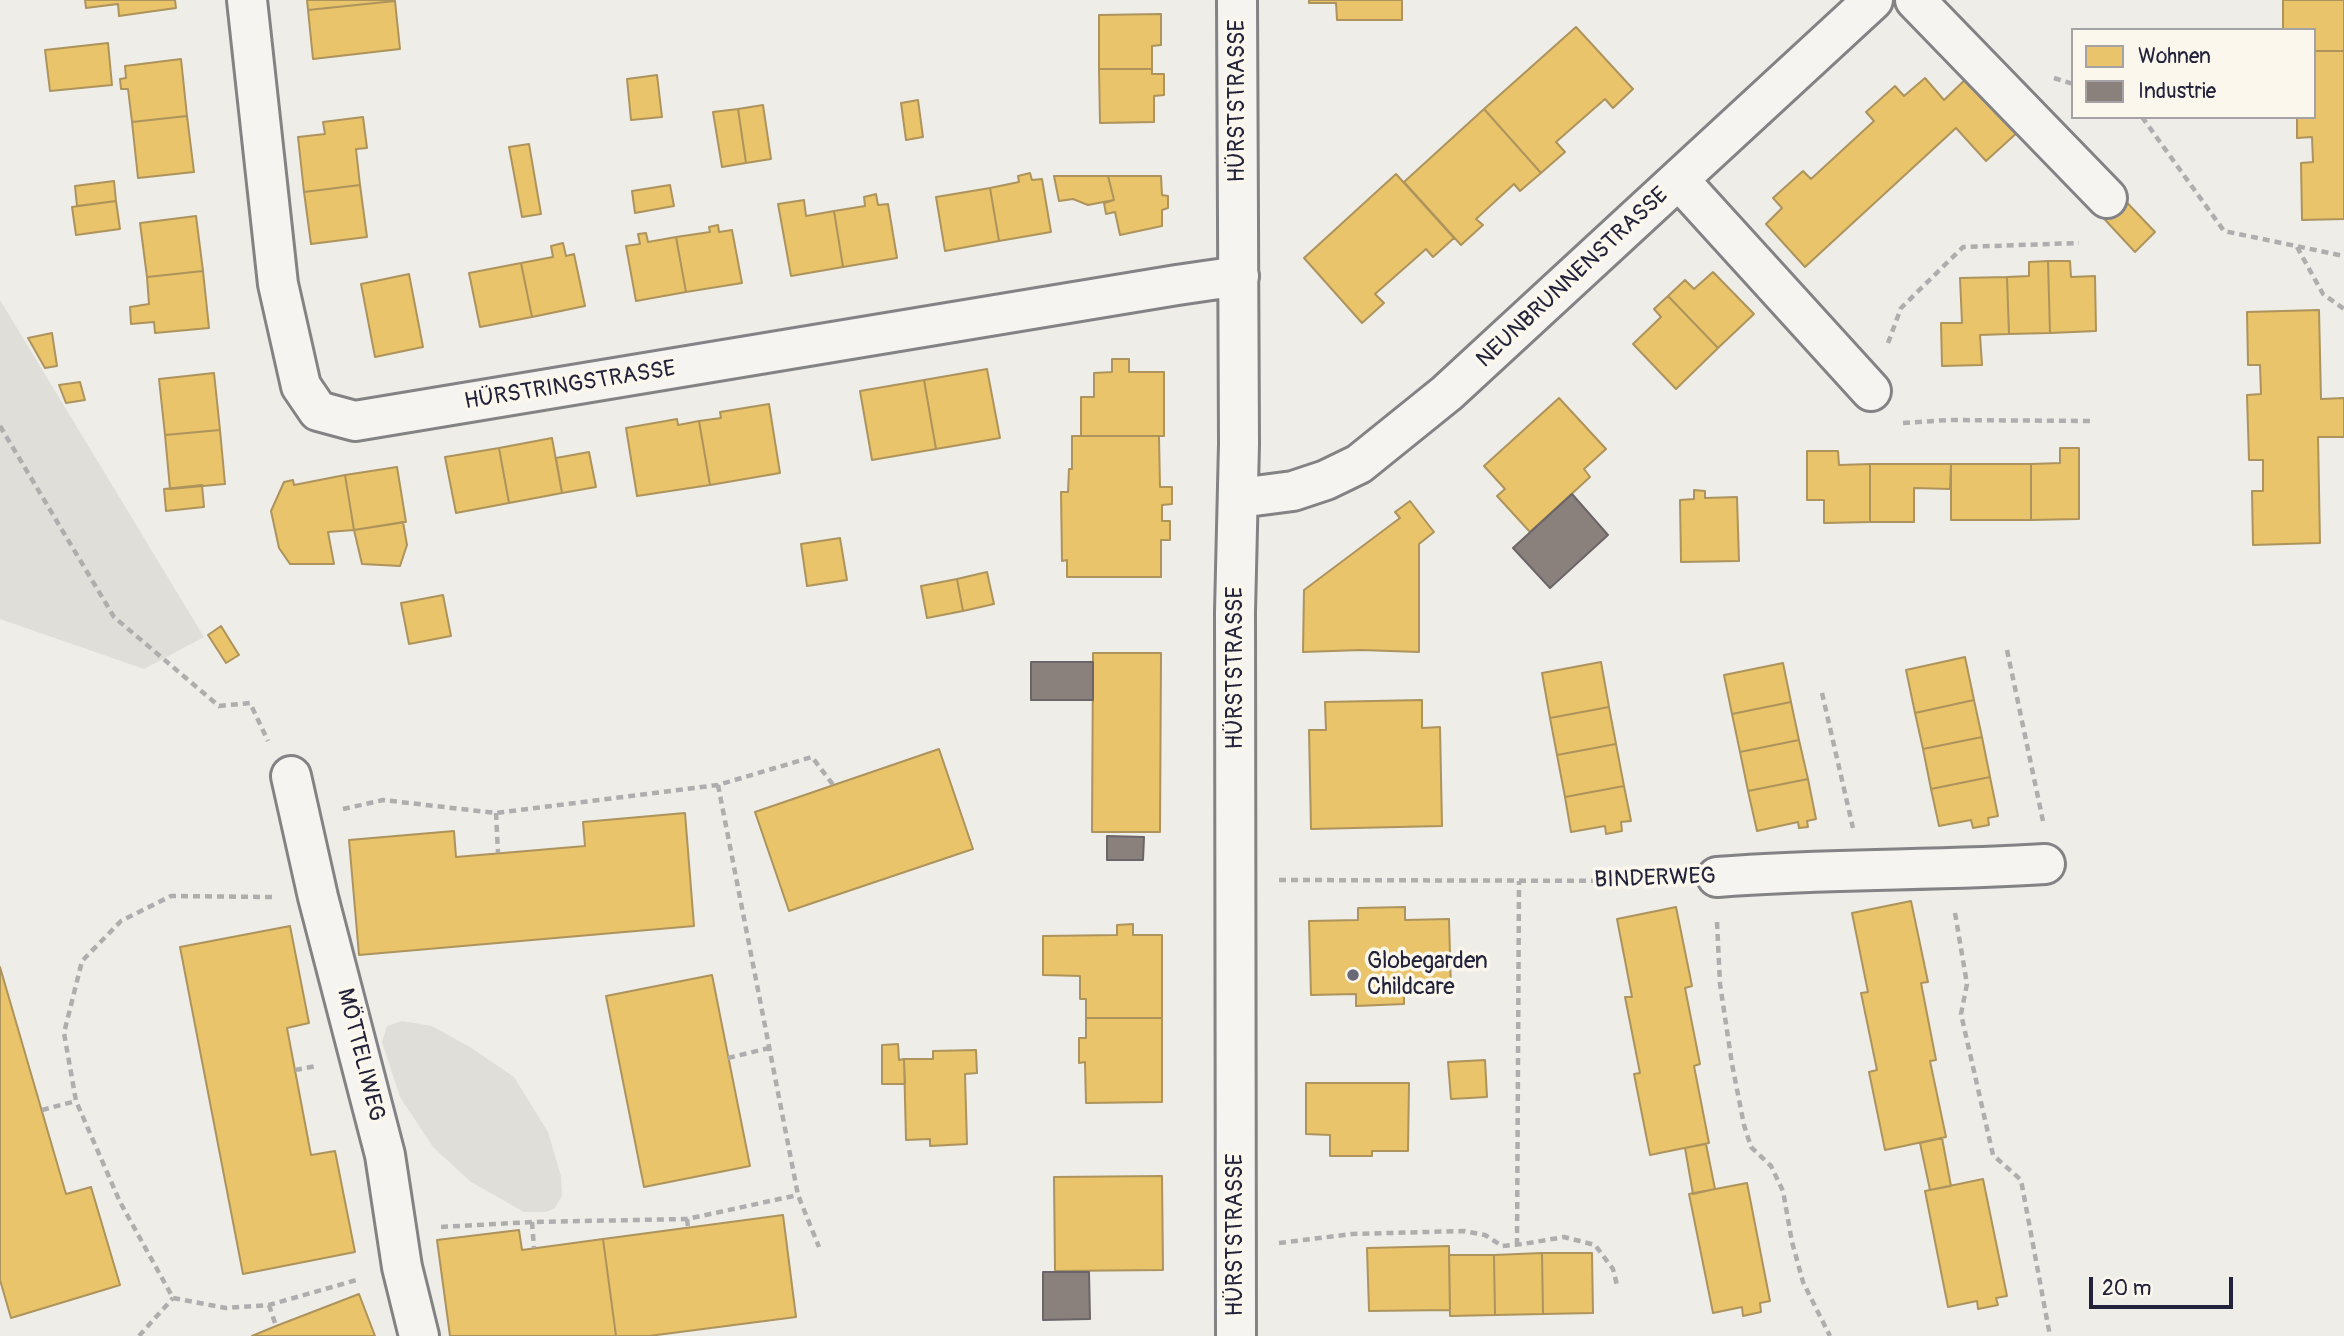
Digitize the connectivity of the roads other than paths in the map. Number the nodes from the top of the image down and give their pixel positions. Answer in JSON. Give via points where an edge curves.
{"nodes":[{"id":1,"x":247,"y":0,"type":"edge"},
{"id":2,"x":1237,"y":0,"type":"edge"},
{"id":3,"x":1873,"y":0,"type":"edge"},
{"id":4,"x":1915,"y":0,"type":"edge"},
{"id":5,"x":1679,"y":180,"type":"junction"},
{"id":6,"x":2107,"y":198,"type":"dead end"},
{"id":7,"x":1239,"y":276,"type":"junction"},
{"id":8,"x":1871,"y":391,"type":"road end"},
{"id":9,"x":1239,"y":498,"type":"junction"},
{"id":10,"x":291,"y":776,"type":"dead end"},
{"id":11,"x":2045,"y":848,"type":"road end"},
{"id":12,"x":1717,"y":877,"type":"road end"},
{"id":13,"x":419,"y":1336,"type":"edge"},
{"id":14,"x":1237,"y":1336,"type":"edge"}],
"edges":[{"from":1,"to":7,"type":"street","name":"HÜRSTRINGSTRASSE","via":[[278,284],[300,386],[318,411],[355,421]]},
{"from":2,"to":7,"type":"street","name":"HÜRSTSTRASSE"},
{"from":3,"to":5,"type":"street","name":"NEUNBRUNNENSTRASSE"},
{"from":4,"to":6,"type":"street"},
{"from":5,"to":8,"type":"street"},
{"from":5,"to":9,"type":"street","name":"NEUNBRUNNENSTRASSE","via":[[1447,393],[1359,464],[1293,491]]},
{"from":7,"to":9,"type":"street","name":"HÜRSTSTRASSE"},
{"from":9,"to":14,"type":"street","name":"HÜRSTSTRASSE","via":[[1235,612]]},
{"from":10,"to":13,"type":"street","name":"MÖTTELIWEG","via":[[385,1155],[402,1267]]},
{"from":11,"to":12,"type":"street","name":"BINDERWEG","via":[[1946,870]]}]}
